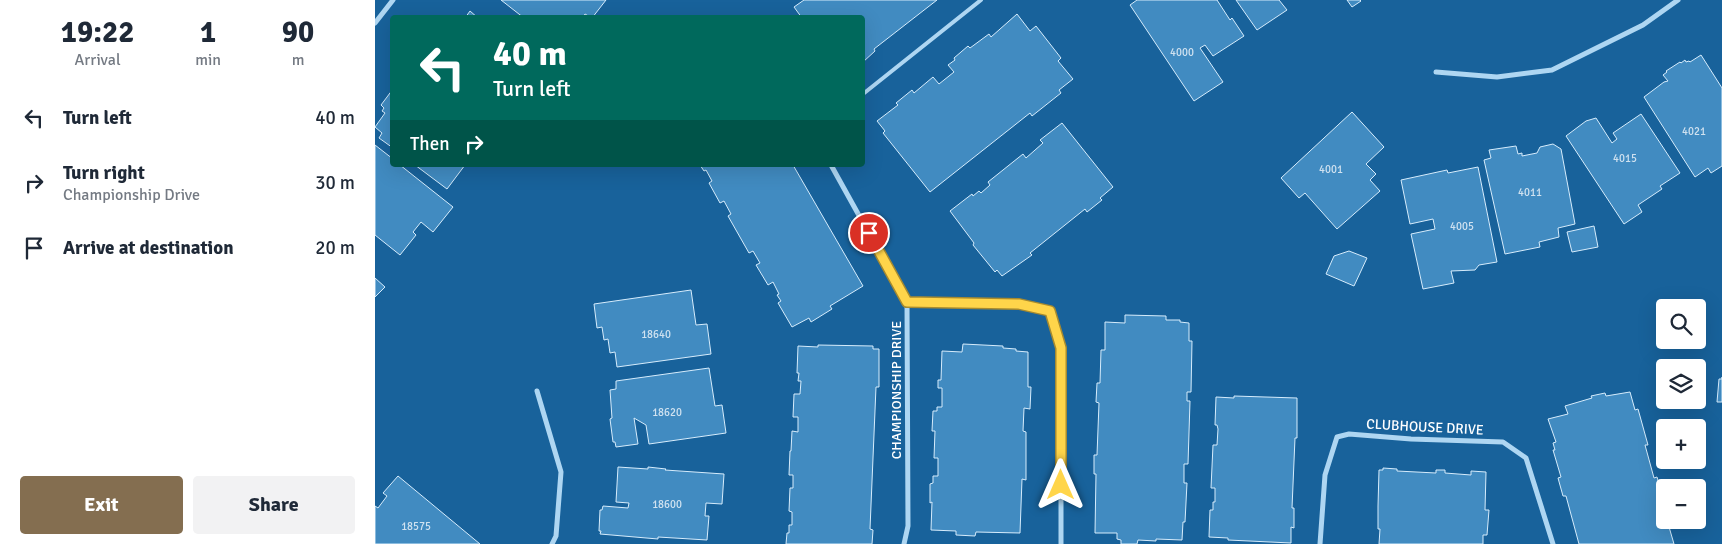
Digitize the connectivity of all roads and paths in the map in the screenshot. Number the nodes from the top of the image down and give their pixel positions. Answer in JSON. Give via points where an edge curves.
{"nodes":[{"id":1,"x":393,"y":0,"type":"edge"},
{"id":2,"x":981,"y":0,"type":"edge"},
{"id":3,"x":1678,"y":0,"type":"edge"},
{"id":4,"x":375,"y":23,"type":"edge"},
{"id":5,"x":1436,"y":72,"type":"dead end"},
{"id":6,"x":865,"y":92,"type":"edge"},
{"id":7,"x":832,"y":167,"type":"edge"},
{"id":8,"x":907,"y":302,"type":"junction"},
{"id":9,"x":537,"y":391,"type":"dead end"},
{"id":10,"x":552,"y":544,"type":"edge"},
{"id":11,"x":904,"y":544,"type":"edge"},
{"id":12,"x":1061,"y":544,"type":"edge"},
{"id":13,"x":1320,"y":544,"type":"edge"},
{"id":14,"x":1553,"y":544,"type":"edge"}],
"edges":[{"from":1,"to":4,"type":"street"},
{"from":2,"to":6,"type":"lane"},
{"from":3,"to":5,"type":"street","via":[[1643,24],[1552,70],[1497,77]]},
{"from":7,"to":8,"type":"street","name":"CHAMPIONSHIP DRIVE"},
{"from":8,"to":11,"type":"street","name":"CHAMPIONSHIP DRIVE","via":[[908,526]]},
{"from":8,"to":12,"type":"street","via":[[1019,304],[1050,311],[1061,348]]},
{"from":9,"to":10,"type":"street","via":[[561,472],[556,536]]},
{"from":13,"to":14,"type":"street","name":"CLUBHOUSE DRIVE","via":[[1325,475],[1337,438],[1349,434],[1503,442],[1525,458]]}]}
